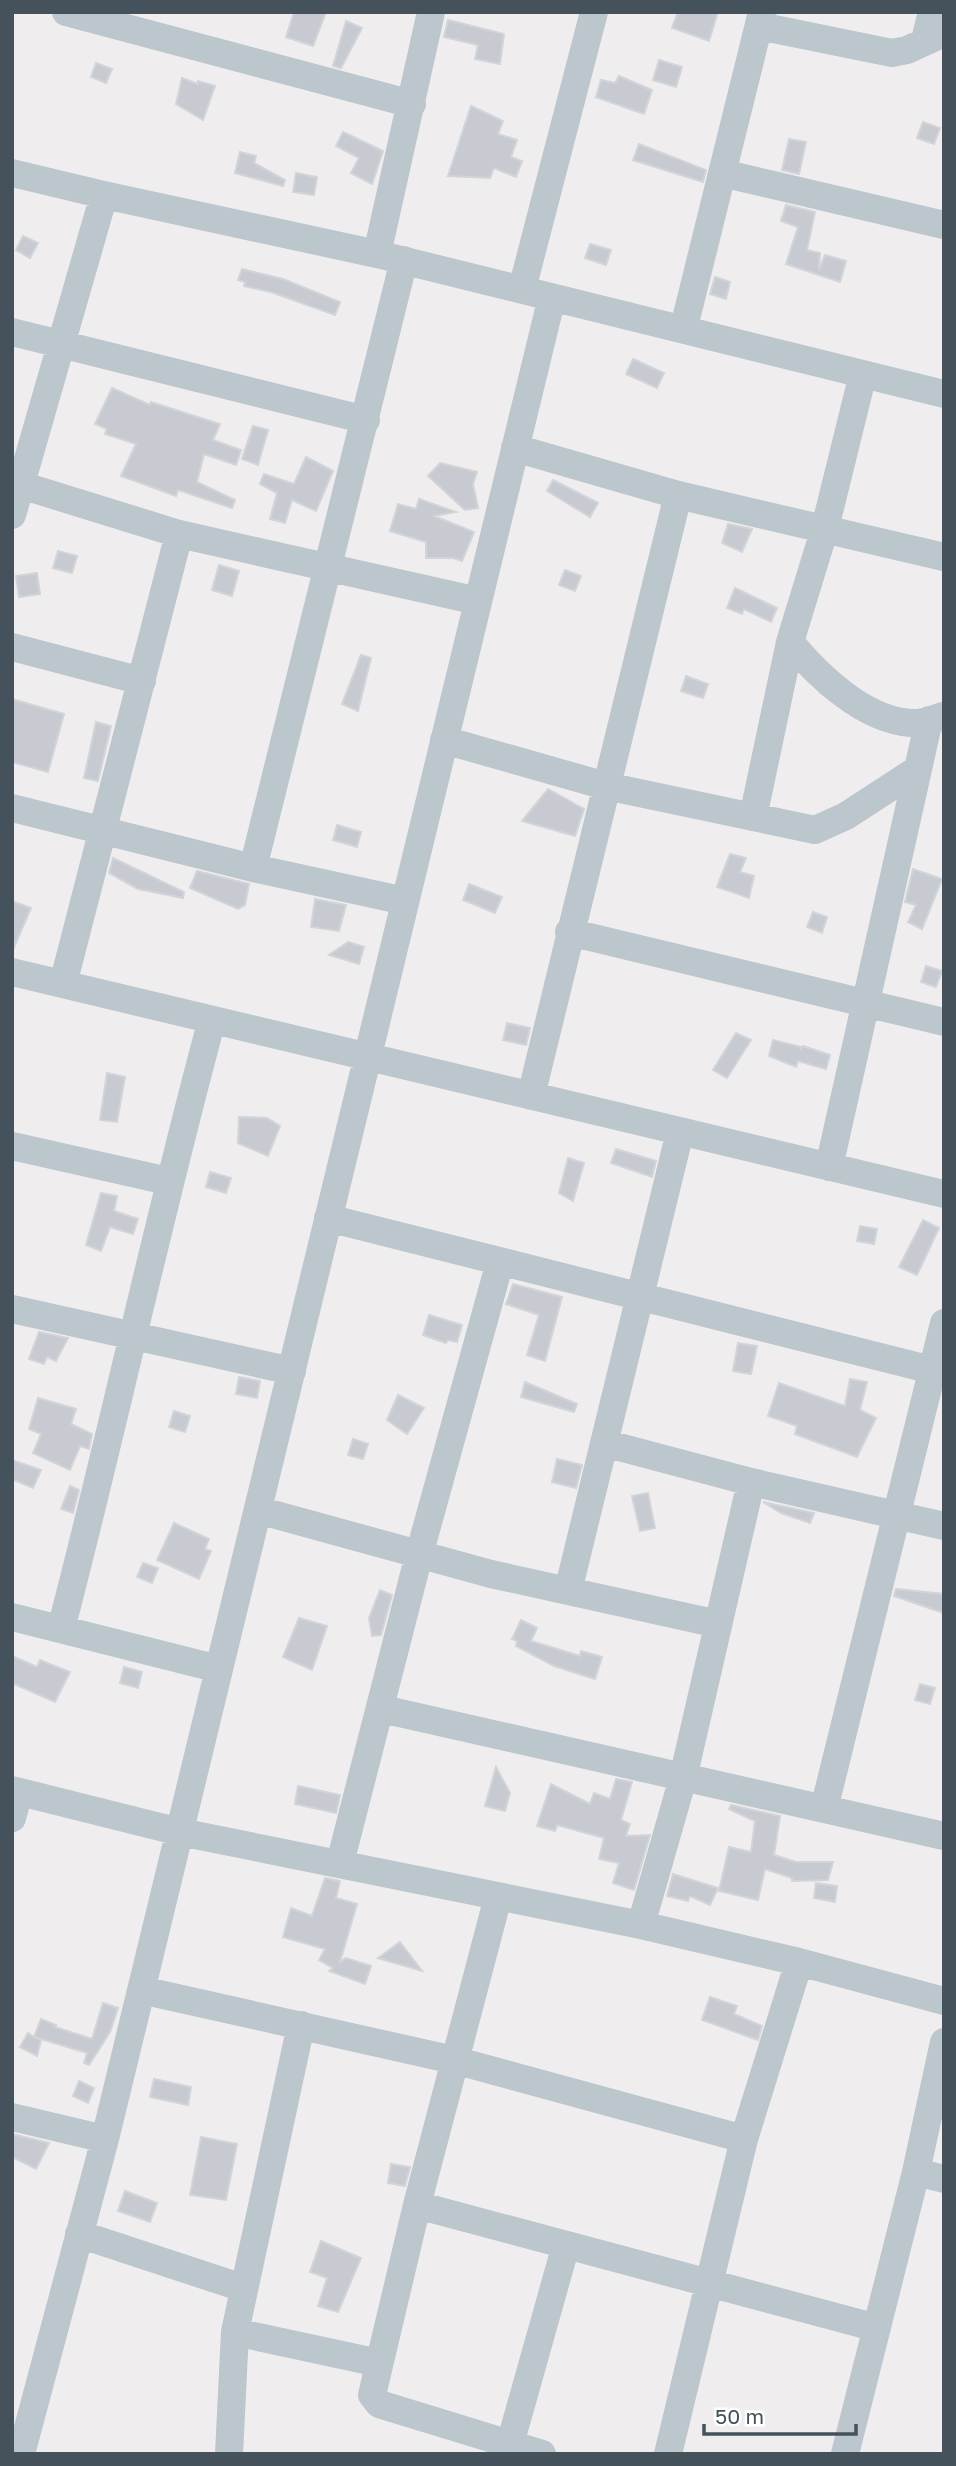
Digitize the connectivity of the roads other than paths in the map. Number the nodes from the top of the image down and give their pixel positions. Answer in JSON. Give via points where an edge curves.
{"nodes":[{"id":1,"x":66,"y":12,"type":"edge"},
{"id":2,"x":431,"y":12,"type":"edge"},
{"id":3,"x":594,"y":12,"type":"edge"},
{"id":4,"x":932,"y":12,"type":"edge"},
{"id":5,"x":760,"y":19,"type":"edge"},
{"id":6,"x":934,"y":36,"type":"edge"},
{"id":7,"x":412,"y":104,"type":"junction"},
{"id":8,"x":12,"y":173,"type":"edge"},
{"id":9,"x":722,"y":173,"type":"junction"},
{"id":10,"x":104,"y":195,"type":"junction"},
{"id":11,"x":944,"y":225,"type":"edge"},
{"id":12,"x":390,"y":257,"type":"junction"},
{"id":13,"x":522,"y":289,"type":"junction"},
{"id":14,"x":552,"y":297,"type":"junction"},
{"id":15,"x":684,"y":327,"type":"junction"},
{"id":16,"x":12,"y":332,"type":"edge"},
{"id":17,"x":62,"y":343,"type":"junction"},
{"id":18,"x":863,"y":374,"type":"junction"},
{"id":19,"x":944,"y":394,"type":"edge"},
{"id":20,"x":366,"y":420,"type":"junction"},
{"id":21,"x":515,"y":448,"type":"junction"},
{"id":22,"x":21,"y":485,"type":"junction"},
{"id":23,"x":678,"y":495,"type":"junction"},
{"id":24,"x":12,"y":515,"type":"edge"},
{"id":25,"x":825,"y":528,"type":"junction"},
{"id":26,"x":180,"y":534,"type":"junction"},
{"id":27,"x":944,"y":556,"type":"edge"},
{"id":28,"x":329,"y":566,"type":"junction"},
{"id":29,"x":478,"y":601,"type":"junction"},
{"id":30,"x":790,"y":642,"type":"junction"},
{"id":31,"x":12,"y":647,"type":"edge"},
{"id":32,"x":142,"y":681,"type":"junction"},
{"id":33,"x":936,"y":718,"type":"edge"},
{"id":34,"x":444,"y":740,"type":"junction"},
{"id":35,"x":918,"y":769,"type":"junction"},
{"id":36,"x":606,"y":786,"type":"junction"},
{"id":37,"x":12,"y":808,"type":"edge"},
{"id":38,"x":753,"y":817,"type":"junction"},
{"id":39,"x":101,"y":831,"type":"junction"},
{"id":40,"x":253,"y":868,"type":"junction"},
{"id":41,"x":405,"y":901,"type":"junction"},
{"id":42,"x":569,"y":932,"type":"junction"},
{"id":43,"x":12,"y":972,"type":"edge"},
{"id":44,"x":63,"y":984,"type":"junction"},
{"id":45,"x":865,"y":1003,"type":"junction"},
{"id":46,"x":212,"y":1020,"type":"junction"},
{"id":47,"x":944,"y":1022,"type":"edge"},
{"id":48,"x":368,"y":1057,"type":"junction"},
{"id":49,"x":531,"y":1096,"type":"junction"},
{"id":50,"x":680,"y":1132,"type":"junction"},
{"id":51,"x":12,"y":1146,"type":"edge"},
{"id":52,"x":829,"y":1167,"type":"junction"},
{"id":53,"x":168,"y":1181,"type":"junction"},
{"id":54,"x":944,"y":1194,"type":"edge"},
{"id":55,"x":328,"y":1218,"type":"junction"},
{"id":56,"x":500,"y":1262,"type":"junction"},
{"id":57,"x":640,"y":1296,"type":"junction"},
{"id":58,"x":12,"y":1309,"type":"edge"},
{"id":59,"x":944,"y":1323,"type":"edge"},
{"id":60,"x":135,"y":1335,"type":"junction"},
{"id":61,"x":932,"y":1370,"type":"junction"},
{"id":62,"x":292,"y":1371,"type":"junction"},
{"id":63,"x":604,"y":1443,"type":"junction"},
{"id":64,"x":751,"y":1482,"type":"junction"},
{"id":65,"x":258,"y":1510,"type":"junction"},
{"id":66,"x":895,"y":1514,"type":"junction"},
{"id":67,"x":944,"y":1526,"type":"edge"},
{"id":68,"x":419,"y":1555,"type":"junction"},
{"id":69,"x":568,"y":1591,"type":"junction"},
{"id":70,"x":12,"y":1617,"type":"edge"},
{"id":71,"x":718,"y":1624,"type":"junction"},
{"id":72,"x":61,"y":1629,"type":"junction"},
{"id":73,"x":219,"y":1669,"type":"junction"},
{"id":74,"x":382,"y":1709,"type":"junction"},
{"id":75,"x":683,"y":1778,"type":"junction"},
{"id":76,"x":14,"y":1800,"type":"edge"},
{"id":77,"x":824,"y":1809,"type":"junction"},
{"id":78,"x":180,"y":1832,"type":"junction"},
{"id":79,"x":944,"y":1836,"type":"edge"},
{"id":80,"x":340,"y":1863,"type":"junction"},
{"id":81,"x":498,"y":1898,"type":"junction"},
{"id":82,"x":641,"y":1925,"type":"junction"},
{"id":83,"x":799,"y":1962,"type":"junction"},
{"id":84,"x":141,"y":1990,"type":"junction"},
{"id":85,"x":944,"y":2001,"type":"edge"},
{"id":86,"x":301,"y":2025,"type":"junction"},
{"id":87,"x":944,"y":2042,"type":"edge"},
{"id":88,"x":454,"y":2060,"type":"junction"},
{"id":89,"x":12,"y":2117,"type":"edge"},
{"id":90,"x":105,"y":2139,"type":"junction"},
{"id":91,"x":744,"y":2139,"type":"junction"},
{"id":92,"x":916,"y":2172,"type":"junction"},
{"id":93,"x":944,"y":2179,"type":"edge"},
{"id":94,"x":417,"y":2205,"type":"junction"},
{"id":95,"x":79,"y":2234,"type":"junction"},
{"id":96,"x":566,"y":2245,"type":"junction"},
{"id":97,"x":709,"y":2281,"type":"junction"},
{"id":98,"x":243,"y":2288,"type":"junction"},
{"id":99,"x":877,"y":2328,"type":"junction"},
{"id":100,"x":235,"y":2332,"type":"junction"},
{"id":101,"x":379,"y":2363,"type":"junction"},
{"id":102,"x":19,"y":2438,"type":"edge"},
{"id":103,"x":510,"y":2444,"type":"junction"},
{"id":104,"x":229,"y":2454,"type":"edge"},
{"id":105,"x":542,"y":2454,"type":"edge"},
{"id":106,"x":668,"y":2454,"type":"edge"},
{"id":107,"x":845,"y":2454,"type":"edge"}],
"edges":[{"from":1,"to":7,"type":"street"},
{"from":2,"to":7,"type":"street"},
{"from":3,"to":13,"type":"street"},
{"from":4,"to":6,"type":"street"},
{"from":5,"to":6,"type":"street","via":[[892,53]]},
{"from":5,"to":9,"type":"street"},
{"from":7,"to":12,"type":"street"},
{"from":8,"to":10,"type":"street"},
{"from":9,"to":11,"type":"street"},
{"from":9,"to":15,"type":"street"},
{"from":10,"to":12,"type":"street"},
{"from":10,"to":17,"type":"street"},
{"from":12,"to":13,"type":"street"},
{"from":12,"to":20,"type":"street"},
{"from":13,"to":14,"type":"street"},
{"from":14,"to":15,"type":"street"},
{"from":14,"to":21,"type":"street"},
{"from":15,"to":18,"type":"street"},
{"from":16,"to":17,"type":"street"},
{"from":17,"to":20,"type":"street"},
{"from":17,"to":22,"type":"street"},
{"from":18,"to":19,"type":"street"},
{"from":18,"to":25,"type":"street"},
{"from":20,"to":28,"type":"street"},
{"from":21,"to":23,"type":"street"},
{"from":21,"to":29,"type":"street"},
{"from":22,"to":24,"type":"street"},
{"from":22,"to":26,"type":"street"},
{"from":23,"to":25,"type":"street"},
{"from":23,"to":36,"type":"street"},
{"from":25,"to":27,"type":"street"},
{"from":25,"to":30,"type":"street"},
{"from":26,"to":28,"type":"street"},
{"from":26,"to":32,"type":"street"},
{"from":28,"to":29,"type":"street"},
{"from":28,"to":40,"type":"street"},
{"from":29,"to":34,"type":"street"},
{"from":30,"to":33,"type":"street","via":[[821,677],[858,704],[909,723]]},
{"from":30,"to":38,"type":"street"},
{"from":31,"to":32,"type":"street"},
{"from":32,"to":39,"type":"street"},
{"from":33,"to":35,"type":"street"},
{"from":34,"to":36,"type":"street"},
{"from":34,"to":41,"type":"street"},
{"from":35,"to":38,"type":"street","via":[[818,830]]},
{"from":35,"to":45,"type":"street"},
{"from":36,"to":38,"type":"street"},
{"from":36,"to":42,"type":"street"},
{"from":37,"to":39,"type":"street"},
{"from":39,"to":40,"type":"street"},
{"from":39,"to":44,"type":"street"},
{"from":40,"to":41,"type":"street"},
{"from":41,"to":48,"type":"street"},
{"from":42,"to":45,"type":"street"},
{"from":42,"to":49,"type":"street"},
{"from":43,"to":44,"type":"street"},
{"from":44,"to":46,"type":"street"},
{"from":45,"to":47,"type":"street"},
{"from":45,"to":52,"type":"street"},
{"from":46,"to":48,"type":"street"},
{"from":46,"to":53,"type":"street"},
{"from":48,"to":49,"type":"street"},
{"from":48,"to":55,"type":"street"},
{"from":49,"to":50,"type":"street"},
{"from":50,"to":52,"type":"street"},
{"from":50,"to":57,"type":"street"},
{"from":51,"to":53,"type":"street"},
{"from":52,"to":54,"type":"street"},
{"from":53,"to":60,"type":"street"},
{"from":55,"to":56,"type":"street"},
{"from":55,"to":62,"type":"street"},
{"from":56,"to":57,"type":"street"},
{"from":56,"to":68,"type":"street"},
{"from":57,"to":61,"type":"street"},
{"from":57,"to":63,"type":"street"},
{"from":58,"to":60,"type":"street"},
{"from":59,"to":61,"type":"street"},
{"from":60,"to":62,"type":"street"},
{"from":60,"to":72,"type":"street"},
{"from":61,"to":66,"type":"street"},
{"from":62,"to":65,"type":"street"},
{"from":63,"to":64,"type":"street"},
{"from":63,"to":69,"type":"street"},
{"from":64,"to":66,"type":"street"},
{"from":64,"to":71,"type":"street"},
{"from":65,"to":68,"type":"street"},
{"from":65,"to":73,"type":"street"},
{"from":66,"to":67,"type":"street"},
{"from":66,"to":77,"type":"street"},
{"from":68,"to":69,"type":"street"},
{"from":68,"to":74,"type":"street"},
{"from":69,"to":71,"type":"street"},
{"from":70,"to":72,"type":"street"},
{"from":71,"to":75,"type":"street"},
{"from":72,"to":73,"type":"street"},
{"from":73,"to":78,"type":"street"},
{"from":74,"to":75,"type":"street"},
{"from":74,"to":80,"type":"street"},
{"from":75,"to":77,"type":"street"},
{"from":75,"to":82,"type":"street"},
{"from":76,"to":78,"type":"street"},
{"from":77,"to":79,"type":"street"},
{"from":78,"to":80,"type":"street"},
{"from":78,"to":84,"type":"street"},
{"from":80,"to":81,"type":"street"},
{"from":81,"to":82,"type":"street"},
{"from":81,"to":88,"type":"street"},
{"from":82,"to":83,"type":"street"},
{"from":83,"to":85,"type":"street"},
{"from":83,"to":91,"type":"street"},
{"from":84,"to":86,"type":"street"},
{"from":84,"to":90,"type":"street"},
{"from":86,"to":88,"type":"street"},
{"from":86,"to":98,"type":"street"},
{"from":87,"to":92,"type":"street"},
{"from":88,"to":91,"type":"street"},
{"from":88,"to":94,"type":"street"},
{"from":89,"to":90,"type":"street"},
{"from":90,"to":95,"type":"street"},
{"from":91,"to":97,"type":"street"},
{"from":92,"to":93,"type":"street"},
{"from":92,"to":99,"type":"street"},
{"from":94,"to":96,"type":"street"},
{"from":94,"to":101,"type":"street"},
{"from":95,"to":98,"type":"street"},
{"from":95,"to":102,"type":"street"},
{"from":96,"to":97,"type":"street"},
{"from":96,"to":103,"type":"street"},
{"from":97,"to":99,"type":"street"},
{"from":97,"to":106,"type":"street"},
{"from":98,"to":100,"type":"street"},
{"from":99,"to":107,"type":"street"},
{"from":100,"to":101,"type":"street"},
{"from":100,"to":104,"type":"street"},
{"from":101,"to":103,"type":"street","via":[[372,2395],[379,2404]]},
{"from":103,"to":105,"type":"street"}]}
